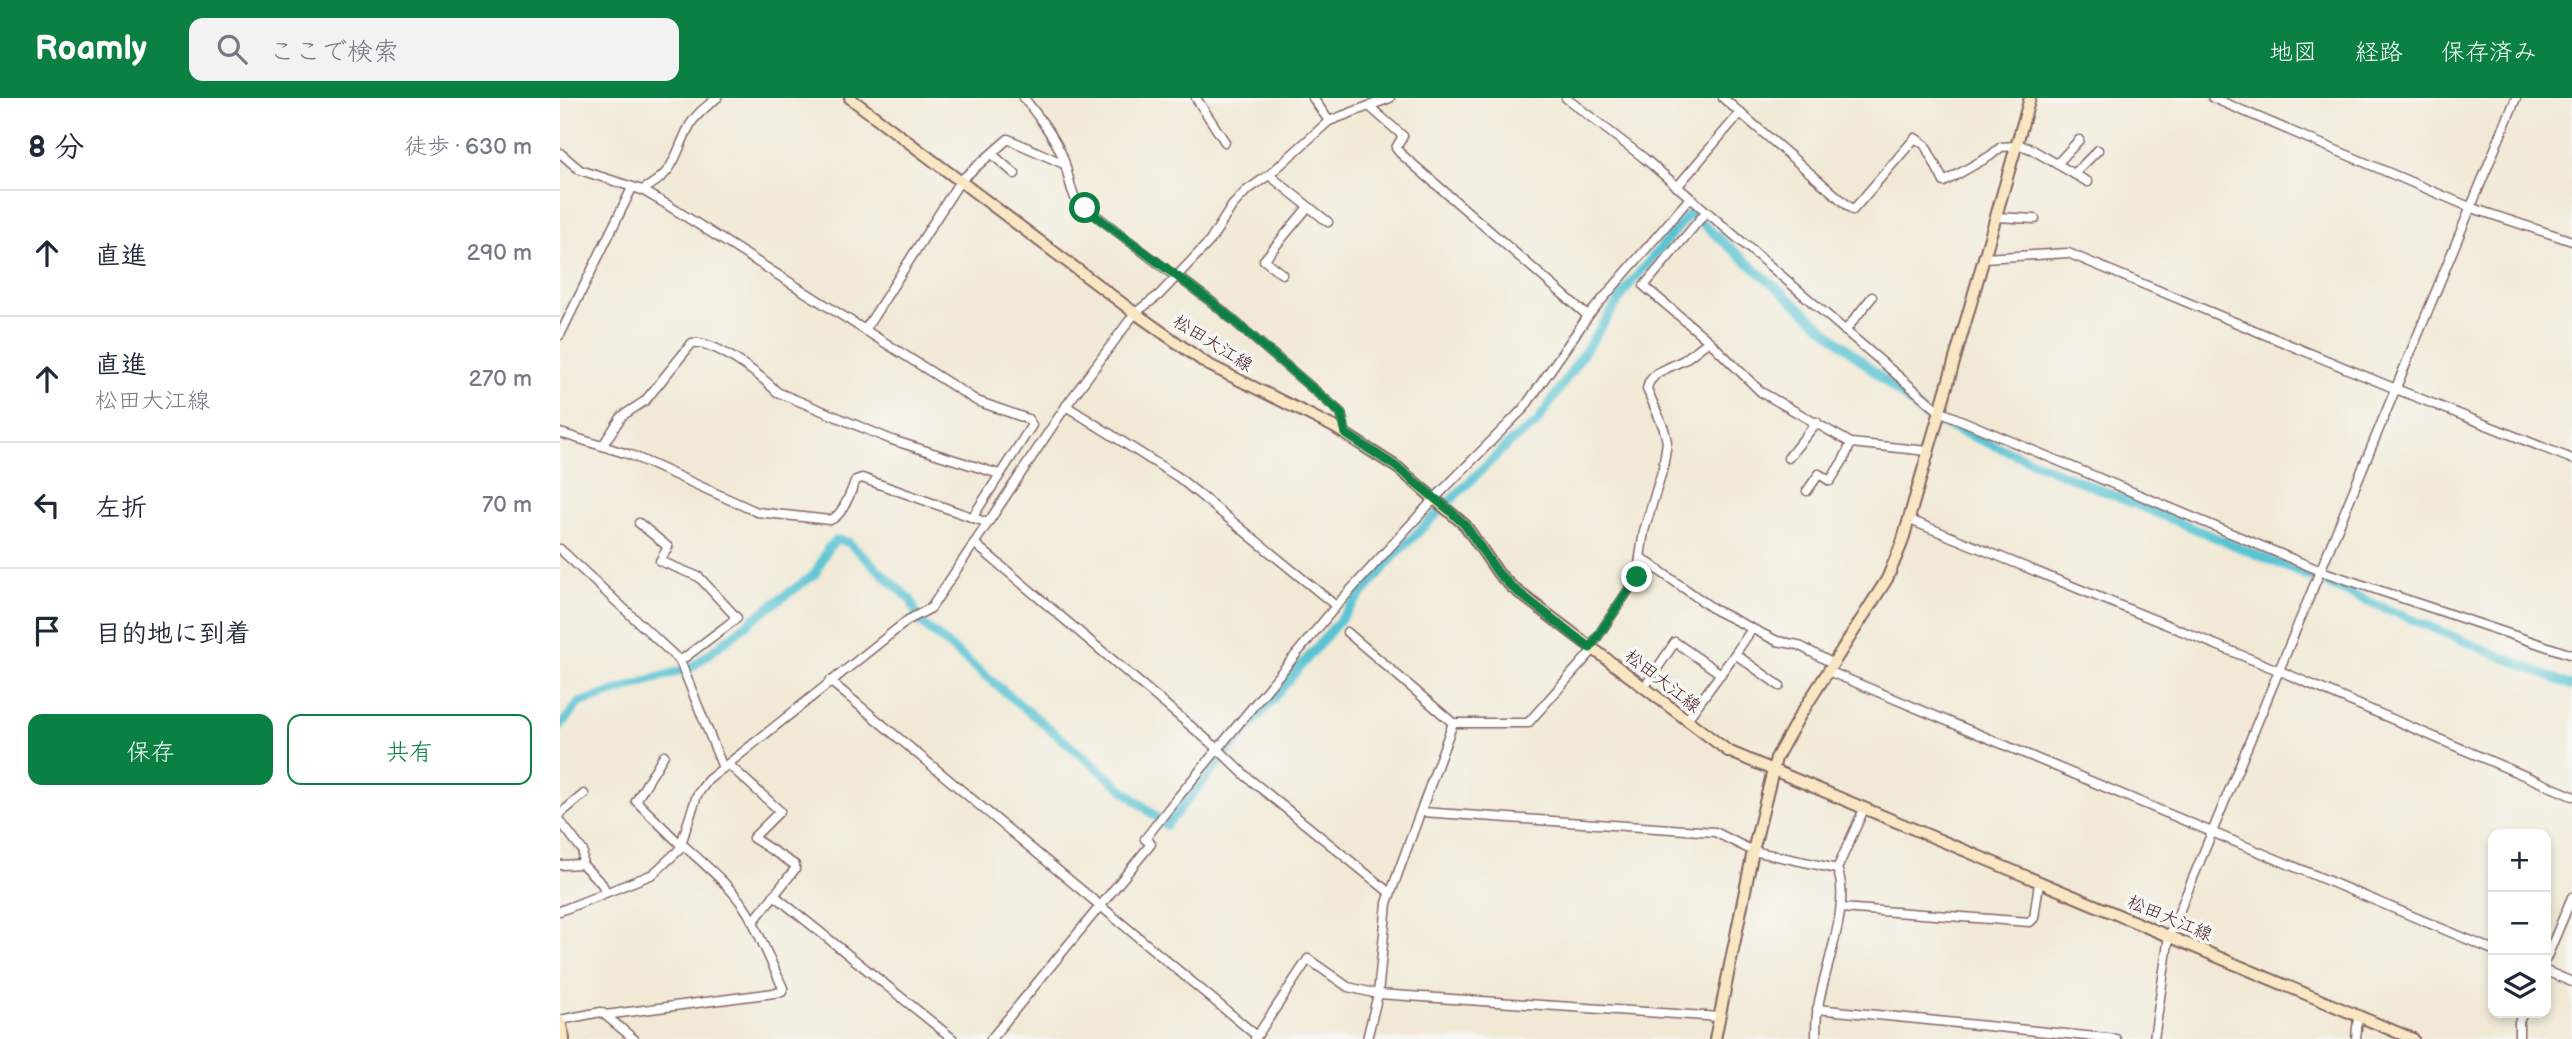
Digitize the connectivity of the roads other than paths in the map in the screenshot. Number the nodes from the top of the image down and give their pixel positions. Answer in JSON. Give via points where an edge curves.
{"nodes":[{"id":1,"x":717,"y":98,"type":"edge"},
{"id":2,"x":850,"y":98,"type":"edge"},
{"id":3,"x":1024,"y":98,"type":"edge"},
{"id":4,"x":1196,"y":98,"type":"edge"},
{"id":5,"x":1390,"y":98,"type":"edge"},
{"id":6,"x":1566,"y":98,"type":"edge"},
{"id":7,"x":1723,"y":98,"type":"edge"},
{"id":8,"x":2030,"y":98,"type":"edge"},
{"id":9,"x":2213,"y":98,"type":"edge"},
{"id":10,"x":2240,"y":98,"type":"edge"},
{"id":11,"x":2516,"y":98,"type":"edge"},
{"id":12,"x":1317,"y":100,"type":"edge"},
{"id":13,"x":1369,"y":106,"type":"junction"},
{"id":14,"x":2236,"y":107,"type":"junction"},
{"id":15,"x":1740,"y":113,"type":"junction"},
{"id":16,"x":1329,"y":121,"type":"junction"},
{"id":17,"x":2079,"y":140,"type":"dead end"},
{"id":18,"x":1225,"y":142,"type":"dead end"},
{"id":19,"x":2017,"y":145,"type":"junction"},
{"id":20,"x":2098,"y":150,"type":"dead end"},
{"id":21,"x":560,"y":153,"type":"edge"},
{"id":22,"x":992,"y":153,"type":"junction"},
{"id":23,"x":1064,"y":164,"type":"junction"},
{"id":24,"x":2057,"y":164,"type":"junction"},
{"id":25,"x":1015,"y":174,"type":"dead end"},
{"id":26,"x":2074,"y":174,"type":"junction"},
{"id":27,"x":1269,"y":175,"type":"junction"},
{"id":28,"x":960,"y":181,"type":"junction"},
{"id":29,"x":2088,"y":182,"type":"dead end"},
{"id":30,"x":1677,"y":187,"type":"junction"},
{"id":31,"x":632,"y":188,"type":"junction"},
{"id":32,"x":642,"y":190,"type":"junction"},
{"id":33,"x":1690,"y":198,"type":"junction"},
{"id":34,"x":1308,"y":206,"type":"junction"},
{"id":35,"x":2472,"y":208,"type":"junction"},
{"id":36,"x":1706,"y":212,"type":"junction"},
{"id":37,"x":1996,"y":218,"type":"junction"},
{"id":38,"x":2035,"y":219,"type":"dead end"},
{"id":39,"x":1328,"y":222,"type":"dead end"},
{"id":40,"x":2572,"y":241,"type":"edge"},
{"id":41,"x":1984,"y":258,"type":"junction"},
{"id":42,"x":1282,"y":274,"type":"dead end"},
{"id":43,"x":1176,"y":277,"type":"junction"},
{"id":44,"x":1872,"y":297,"type":"dead end"},
{"id":45,"x":1135,"y":313,"type":"junction"},
{"id":46,"x":1588,"y":316,"type":"junction"},
{"id":47,"x":865,"y":330,"type":"junction"},
{"id":48,"x":1845,"y":331,"type":"junction"},
{"id":49,"x":560,"y":335,"type":"edge"},
{"id":50,"x":1709,"y":341,"type":"junction"},
{"id":51,"x":2396,"y":389,"type":"junction"},
{"id":52,"x":1066,"y":406,"type":"junction"},
{"id":53,"x":1938,"y":413,"type":"junction"},
{"id":54,"x":1816,"y":422,"type":"junction"},
{"id":55,"x":560,"y":433,"type":"edge"},
{"id":56,"x":1346,"y":434,"type":"junction"},
{"id":57,"x":1851,"y":443,"type":"junction"},
{"id":58,"x":603,"y":445,"type":"junction"},
{"id":59,"x":1928,"y":451,"type":"junction"},
{"id":60,"x":1788,"y":458,"type":"dead end"},
{"id":61,"x":2572,"y":458,"type":"edge"},
{"id":62,"x":999,"y":474,"type":"junction"},
{"id":63,"x":1807,"y":491,"type":"dead end"},
{"id":64,"x":1436,"y":500,"type":"junction"},
{"id":65,"x":972,"y":518,"type":"junction"},
{"id":66,"x":1910,"y":520,"type":"junction"},
{"id":67,"x":639,"y":523,"type":"dead end"},
{"id":68,"x":988,"y":523,"type":"junction"},
{"id":69,"x":974,"y":543,"type":"junction"},
{"id":70,"x":560,"y":549,"type":"edge"},
{"id":71,"x":1640,"y":556,"type":"junction"},
{"id":72,"x":2321,"y":571,"type":"junction"},
{"id":73,"x":1336,"y":606,"type":"junction"},
{"id":74,"x":1752,"y":629,"type":"junction"},
{"id":75,"x":1347,"y":632,"type":"dead end"},
{"id":76,"x":1592,"y":649,"type":"junction"},
{"id":77,"x":1735,"y":654,"type":"junction"},
{"id":78,"x":2572,"y":655,"type":"edge"},
{"id":79,"x":680,"y":661,"type":"junction"},
{"id":80,"x":1830,"y":667,"type":"junction"},
{"id":81,"x":2280,"y":671,"type":"junction"},
{"id":82,"x":1721,"y":674,"type":"junction"},
{"id":83,"x":830,"y":681,"type":"junction"},
{"id":84,"x":1780,"y":685,"type":"dead end"},
{"id":85,"x":1644,"y":688,"type":"junction"},
{"id":86,"x":1686,"y":721,"type":"junction"},
{"id":87,"x":1453,"y":723,"type":"junction"},
{"id":88,"x":1217,"y":749,"type":"junction"},
{"id":89,"x":664,"y":755,"type":"dead end"},
{"id":90,"x":726,"y":766,"type":"junction"},
{"id":91,"x":1773,"y":771,"type":"junction"},
{"id":92,"x":584,"y":794,"type":"dead end"},
{"id":93,"x":2572,"y":796,"type":"edge"},
{"id":94,"x":1864,"y":809,"type":"junction"},
{"id":95,"x":1422,"y":812,"type":"junction"},
{"id":96,"x":560,"y":814,"type":"edge"},
{"id":97,"x":560,"y":821,"type":"edge"},
{"id":98,"x":2211,"y":832,"type":"junction"},
{"id":99,"x":681,"y":844,"type":"junction"},
{"id":100,"x":1753,"y":851,"type":"junction"},
{"id":101,"x":582,"y":864,"type":"junction"},
{"id":102,"x":560,"y":865,"type":"edge"},
{"id":103,"x":1837,"y":869,"type":"junction"},
{"id":104,"x":2039,"y":883,"type":"junction"},
{"id":105,"x":606,"y":892,"type":"junction"},
{"id":106,"x":1390,"y":893,"type":"junction"},
{"id":107,"x":774,"y":895,"type":"junction"},
{"id":108,"x":2572,"y":897,"type":"edge"},
{"id":109,"x":1101,"y":906,"type":"junction"},
{"id":110,"x":1841,"y":908,"type":"junction"},
{"id":111,"x":560,"y":911,"type":"edge"},
{"id":112,"x":752,"y":922,"type":"junction"},
{"id":113,"x":2169,"y":936,"type":"junction"},
{"id":114,"x":2488,"y":948,"type":"edge"},
{"id":115,"x":2548,"y":955,"type":"edge"},
{"id":116,"x":2551,"y":973,"type":"edge"},
{"id":117,"x":2572,"y":982,"type":"edge"},
{"id":118,"x":1378,"y":994,"type":"junction"},
{"id":119,"x":1817,"y":1009,"type":"junction"},
{"id":120,"x":605,"y":1015,"type":"junction"},
{"id":121,"x":1720,"y":1017,"type":"junction"},
{"id":122,"x":2358,"y":1017,"type":"junction"},
{"id":123,"x":2521,"y":1018,"type":"edge"},
{"id":124,"x":560,"y":1021,"type":"edge"},
{"id":125,"x":1256,"y":1037,"type":"edge"},
{"id":126,"x":564,"y":1039,"type":"edge"},
{"id":127,"x":634,"y":1039,"type":"edge"},
{"id":128,"x":953,"y":1039,"type":"edge"},
{"id":129,"x":991,"y":1039,"type":"edge"},
{"id":130,"x":1367,"y":1039,"type":"edge"},
{"id":131,"x":1715,"y":1039,"type":"edge"},
{"id":132,"x":1816,"y":1039,"type":"edge"},
{"id":133,"x":2116,"y":1039,"type":"edge"},
{"id":134,"x":2154,"y":1039,"type":"edge"},
{"id":135,"x":2356,"y":1039,"type":"edge"},
{"id":136,"x":2413,"y":1039,"type":"edge"},
{"id":137,"x":2519,"y":1039,"type":"edge"}],
"edges":[{"from":1,"to":32,"type":"street","via":[[689,126],[665,175]]},
{"from":2,"to":28,"type":"main road","name":"松田大江線"},
{"from":3,"to":23,"type":"street","via":[[1056,142]]},
{"from":4,"to":18,"type":"street"},
{"from":5,"to":13,"type":"street"},
{"from":6,"to":30,"type":"street"},
{"from":7,"to":15,"type":"street"},
{"from":8,"to":19,"type":"main road"},
{"from":9,"to":14,"type":"street"},
{"from":10,"to":14,"type":"street"},
{"from":11,"to":35,"type":"street"},
{"from":12,"to":16,"type":"street"},
{"from":13,"to":16,"type":"street"},
{"from":13,"to":46,"type":"street","via":[[1403,136],[1396,148],[1400,153]]},
{"from":14,"to":35,"type":"street"},
{"from":15,"to":19,"type":"street","via":[[1853,210],[1915,138],[1925,145],[1944,182],[2001,147]]},
{"from":15,"to":30,"type":"street"},
{"from":16,"to":27,"type":"street"},
{"from":17,"to":24,"type":"street"},
{"from":19,"to":24,"type":"street"},
{"from":19,"to":37,"type":"main road"},
{"from":20,"to":26,"type":"street"},
{"from":21,"to":31,"type":"street","via":[[580,170]]},
{"from":22,"to":23,"type":"street","via":[[1008,139]]},
{"from":22,"to":25,"type":"street"},
{"from":22,"to":28,"type":"street"},
{"from":23,"to":43,"type":"street","via":[[1076,200]]},
{"from":24,"to":26,"type":"street"},
{"from":26,"to":29,"type":"street"},
{"from":27,"to":34,"type":"street"},
{"from":27,"to":43,"type":"street","via":[[1232,206],[1210,241]]},
{"from":28,"to":45,"type":"main road","name":"松田大江線"},
{"from":28,"to":47,"type":"street"},
{"from":30,"to":33,"type":"street"},
{"from":31,"to":32,"type":"street"},
{"from":31,"to":49,"type":"street"},
{"from":32,"to":47,"type":"street"},
{"from":33,"to":36,"type":"street"},
{"from":33,"to":46,"type":"street"},
{"from":34,"to":39,"type":"street"},
{"from":34,"to":42,"type":"street","via":[[1265,260]]},
{"from":35,"to":40,"type":"street"},
{"from":35,"to":51,"type":"street"},
{"from":36,"to":48,"type":"street"},
{"from":36,"to":50,"type":"street","via":[[1644,286]]},
{"from":37,"to":38,"type":"street"},
{"from":37,"to":41,"type":"main road"},
{"from":41,"to":51,"type":"street","via":[[2068,253]]},
{"from":41,"to":53,"type":"main road"},
{"from":43,"to":45,"type":"street"},
{"from":43,"to":56,"type":"street","via":[[1341,413]]},
{"from":44,"to":48,"type":"street"},
{"from":45,"to":52,"type":"street"},
{"from":45,"to":56,"type":"main road","name":"松田大江線","via":[[1207,364]]},
{"from":46,"to":64,"type":"street","via":[[1524,408]]},
{"from":47,"to":62,"type":"street","via":[[977,401],[1028,419],[1032,425]]},
{"from":48,"to":53,"type":"street"},
{"from":50,"to":54,"type":"street","via":[[1761,392]]},
{"from":50,"to":71,"type":"street","via":[[1649,382],[1647,389],[1667,442]]},
{"from":51,"to":61,"type":"street"},
{"from":51,"to":72,"type":"street"},
{"from":52,"to":68,"type":"street"},
{"from":52,"to":73,"type":"street","via":[[1178,477]]},
{"from":53,"to":59,"type":"main road"},
{"from":53,"to":72,"type":"street"},
{"from":54,"to":57,"type":"street"},
{"from":54,"to":60,"type":"street"},
{"from":55,"to":58,"type":"street"},
{"from":56,"to":64,"type":"main road","name":"松田大江線"},
{"from":57,"to":59,"type":"street"},
{"from":57,"to":63,"type":"street","via":[[1830,481],[1819,474]]},
{"from":58,"to":62,"type":"street","via":[[622,416],[645,401],[692,343],[698,342],[723,353],[777,392],[892,440]]},
{"from":58,"to":65,"type":"street","via":[[757,512],[830,520],[836,518],[856,480],[862,478]]},
{"from":59,"to":66,"type":"main road"},
{"from":62,"to":65,"type":"street"},
{"from":64,"to":73,"type":"street"},
{"from":64,"to":76,"type":"main road","name":"松田大江線","via":[[1465,525],[1513,588]]},
{"from":65,"to":68,"type":"street"},
{"from":66,"to":80,"type":"main road","via":[[1887,579]]},
{"from":66,"to":81,"type":"street"},
{"from":67,"to":79,"type":"street","via":[[668,547],[660,561],[699,577],[737,618]]},
{"from":68,"to":69,"type":"street"},
{"from":69,"to":83,"type":"street","via":[[931,608],[908,620]]},
{"from":69,"to":88,"type":"street"},
{"from":70,"to":79,"type":"street"},
{"from":71,"to":74,"type":"street","via":[[1715,610]]},
{"from":71,"to":76,"type":"street","via":[[1637,577]]},
{"from":72,"to":78,"type":"street"},
{"from":72,"to":81,"type":"street"},
{"from":73,"to":88,"type":"street"},
{"from":74,"to":77,"type":"street"},
{"from":74,"to":80,"type":"street","via":[[1798,645]]},
{"from":75,"to":87,"type":"street"},
{"from":76,"to":85,"type":"main road","name":"松田大江線"},
{"from":76,"to":87,"type":"street","via":[[1528,723]]},
{"from":77,"to":82,"type":"street"},
{"from":77,"to":84,"type":"street"},
{"from":79,"to":90,"type":"street","via":[[717,758]]},
{"from":80,"to":91,"type":"main road","via":[[1787,737]]},
{"from":80,"to":98,"type":"street"},
{"from":81,"to":93,"type":"street"},
{"from":81,"to":98,"type":"street"},
{"from":82,"to":85,"type":"street","via":[[1675,642]]},
{"from":82,"to":86,"type":"street"},
{"from":83,"to":90,"type":"street"},
{"from":83,"to":109,"type":"street"},
{"from":85,"to":86,"type":"main road","name":"松田大江線"},
{"from":86,"to":91,"type":"main road","name":"松田大江線","via":[[1728,751]]},
{"from":87,"to":95,"type":"street"},
{"from":88,"to":106,"type":"street"},
{"from":88,"to":109,"type":"street","via":[[1145,839],[1151,844]]},
{"from":89,"to":99,"type":"street","via":[[636,800]]},
{"from":90,"to":99,"type":"street","via":[[701,788]]},
{"from":90,"to":107,"type":"street","via":[[780,811],[753,838],[795,865]]},
{"from":91,"to":94,"type":"main road","name":"松田大江線"},
{"from":91,"to":100,"type":"main road"},
{"from":92,"to":96,"type":"street"},
{"from":94,"to":103,"type":"street"},
{"from":94,"to":104,"type":"main road","name":"松田大江線"},
{"from":95,"to":100,"type":"street","via":[[1715,832]]},
{"from":95,"to":106,"type":"street"},
{"from":97,"to":101,"type":"street","via":[[583,850]]},
{"from":98,"to":113,"type":"street"},
{"from":98,"to":114,"type":"street"},
{"from":99,"to":105,"type":"street","via":[[653,874]]},
{"from":99,"to":112,"type":"street","via":[[732,891]]},
{"from":100,"to":103,"type":"street"},
{"from":100,"to":121,"type":"main road"},
{"from":101,"to":102,"type":"street"},
{"from":101,"to":105,"type":"street"},
{"from":103,"to":110,"type":"street","via":[[1842,880]]},
{"from":104,"to":110,"type":"street","via":[[2030,922]]},
{"from":104,"to":113,"type":"main road","name":"松田大江線"},
{"from":105,"to":111,"type":"street"},
{"from":106,"to":118,"type":"street"},
{"from":107,"to":112,"type":"street"},
{"from":107,"to":128,"type":"street"},
{"from":108,"to":115,"type":"street"},
{"from":109,"to":125,"type":"street"},
{"from":109,"to":129,"type":"street"},
{"from":110,"to":119,"type":"street"},
{"from":112,"to":120,"type":"street","via":[[782,992]]},
{"from":113,"to":122,"type":"main road","name":"松田大江線"},
{"from":113,"to":134,"type":"street"},
{"from":116,"to":117,"type":"street"},
{"from":118,"to":121,"type":"street"},
{"from":118,"to":125,"type":"street","via":[[1348,987],[1308,959]]},
{"from":118,"to":130,"type":"street"},
{"from":119,"to":132,"type":"street"},
{"from":119,"to":133,"type":"street"},
{"from":120,"to":124,"type":"street","via":[[601,1012]]},
{"from":120,"to":127,"type":"street"},
{"from":121,"to":131,"type":"main road"},
{"from":122,"to":135,"type":"street"},
{"from":122,"to":136,"type":"main road","name":"松田大江線"},
{"from":123,"to":137,"type":"street"},
{"from":124,"to":126,"type":"main road"}]}
